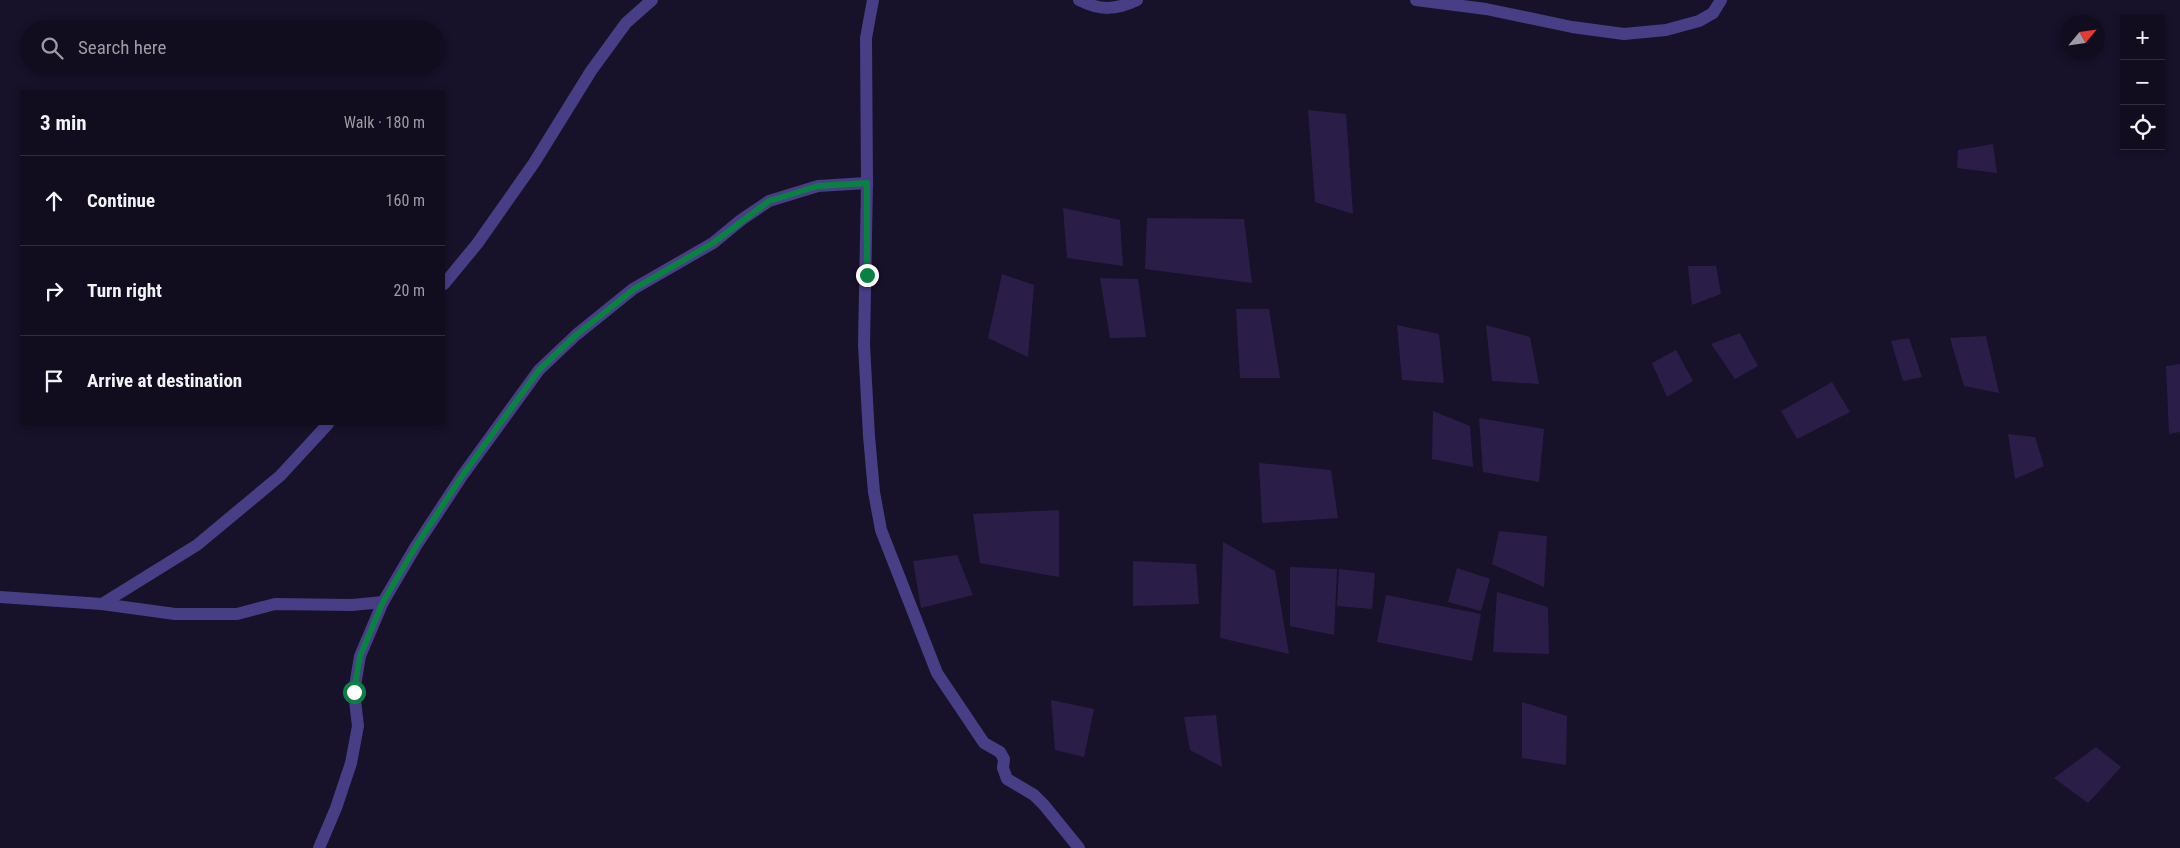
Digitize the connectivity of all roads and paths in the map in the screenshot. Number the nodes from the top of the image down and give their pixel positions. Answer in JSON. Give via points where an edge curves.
{"nodes":[{"id":1,"x":652,"y":0,"type":"edge"},
{"id":2,"x":873,"y":0,"type":"edge"},
{"id":3,"x":1080,"y":0,"type":"edge"},
{"id":4,"x":1137,"y":0,"type":"edge"},
{"id":5,"x":1416,"y":0,"type":"edge"},
{"id":6,"x":1721,"y":0,"type":"edge"},
{"id":7,"x":867,"y":183,"type":"junction"},
{"id":8,"x":445,"y":283,"type":"edge"},
{"id":9,"x":327,"y":425,"type":"edge"},
{"id":10,"x":0,"y":597,"type":"edge"},
{"id":11,"x":383,"y":602,"type":"junction"},
{"id":12,"x":102,"y":604,"type":"junction"},
{"id":13,"x":319,"y":848,"type":"edge"},
{"id":14,"x":1079,"y":848,"type":"edge"}],
"edges":[{"from":1,"to":8,"type":"street","via":[[626,23],[590,71],[534,163],[477,244]]},
{"from":2,"to":7,"type":"street","via":[[866,38]]},
{"from":3,"to":4,"type":"street","via":[[1103,9],[1120,8]]},
{"from":5,"to":6,"type":"street","via":[[1624,34],[1666,30],[1699,21],[1713,13]]},
{"from":7,"to":11,"type":"street","via":[[818,186],[769,201],[713,243],[634,289],[576,335],[539,370],[467,468]]},
{"from":7,"to":14,"type":"street","via":[[864,345],[874,492],[881,530],[942,680],[984,743],[1000,752],[1007,779],[1034,795]]},
{"from":9,"to":12,"type":"street","via":[[280,476],[196,545]]},
{"from":10,"to":12,"type":"street"},
{"from":11,"to":12,"type":"street","via":[[275,604],[237,614],[175,614]]},
{"from":11,"to":13,"type":"street","via":[[360,656],[354,692],[358,726],[336,808]]}]}
